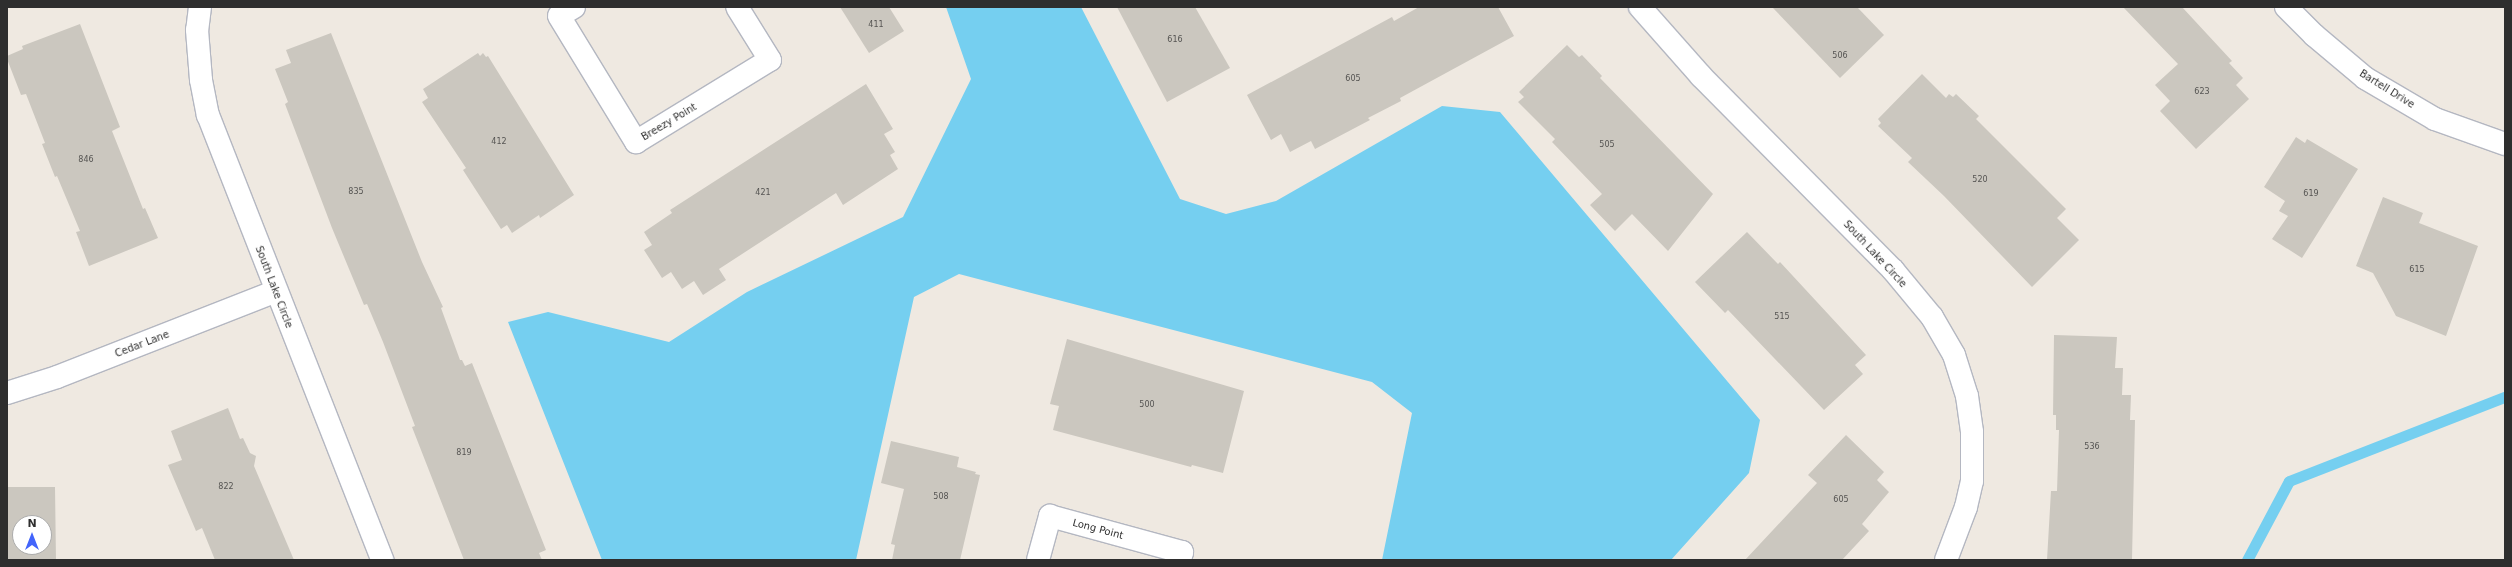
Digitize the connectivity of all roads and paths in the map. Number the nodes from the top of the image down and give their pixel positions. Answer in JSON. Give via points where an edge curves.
{"nodes":[{"id":1,"x":200,"y":7,"type":"edge"},
{"id":2,"x":574,"y":7,"type":"edge"},
{"id":3,"x":737,"y":7,"type":"edge"},
{"id":4,"x":1640,"y":7,"type":"edge"},
{"id":5,"x":2286,"y":7,"type":"edge"},
{"id":6,"x":2505,"y":144,"type":"edge"},
{"id":7,"x":276,"y":291,"type":"junction"},
{"id":8,"x":7,"y":393,"type":"edge"},
{"id":9,"x":382,"y":560,"type":"edge"},
{"id":10,"x":1038,"y":560,"type":"edge"},
{"id":11,"x":1180,"y":560,"type":"edge"},
{"id":12,"x":1946,"y":560,"type":"edge"}],
"edges":[{"from":1,"to":7,"type":"street","name":"South Lake Circle","via":[[197,30],[201,80],[208,115]]},
{"from":2,"to":3,"type":"street","name":"Breezy Point","via":[[559,16],[636,142],[770,60]]},
{"from":4,"to":12,"type":"street","name":"South Lake Circle","via":[[1701,76],[1893,270],[1932,317],[1954,355],[1967,396],[1972,432],[1972,481],[1966,507]]},
{"from":5,"to":6,"type":"street","name":"Bartell Drive","via":[[2314,35],[2366,78],[2435,119]]},
{"from":7,"to":8,"type":"street","name":"Cedar Lane","via":[[58,377]]},
{"from":7,"to":9,"type":"street","name":"South Lake Circle"},
{"from":10,"to":11,"type":"street","name":"Long Point","via":[[1050,516],[1182,552]]}]}
